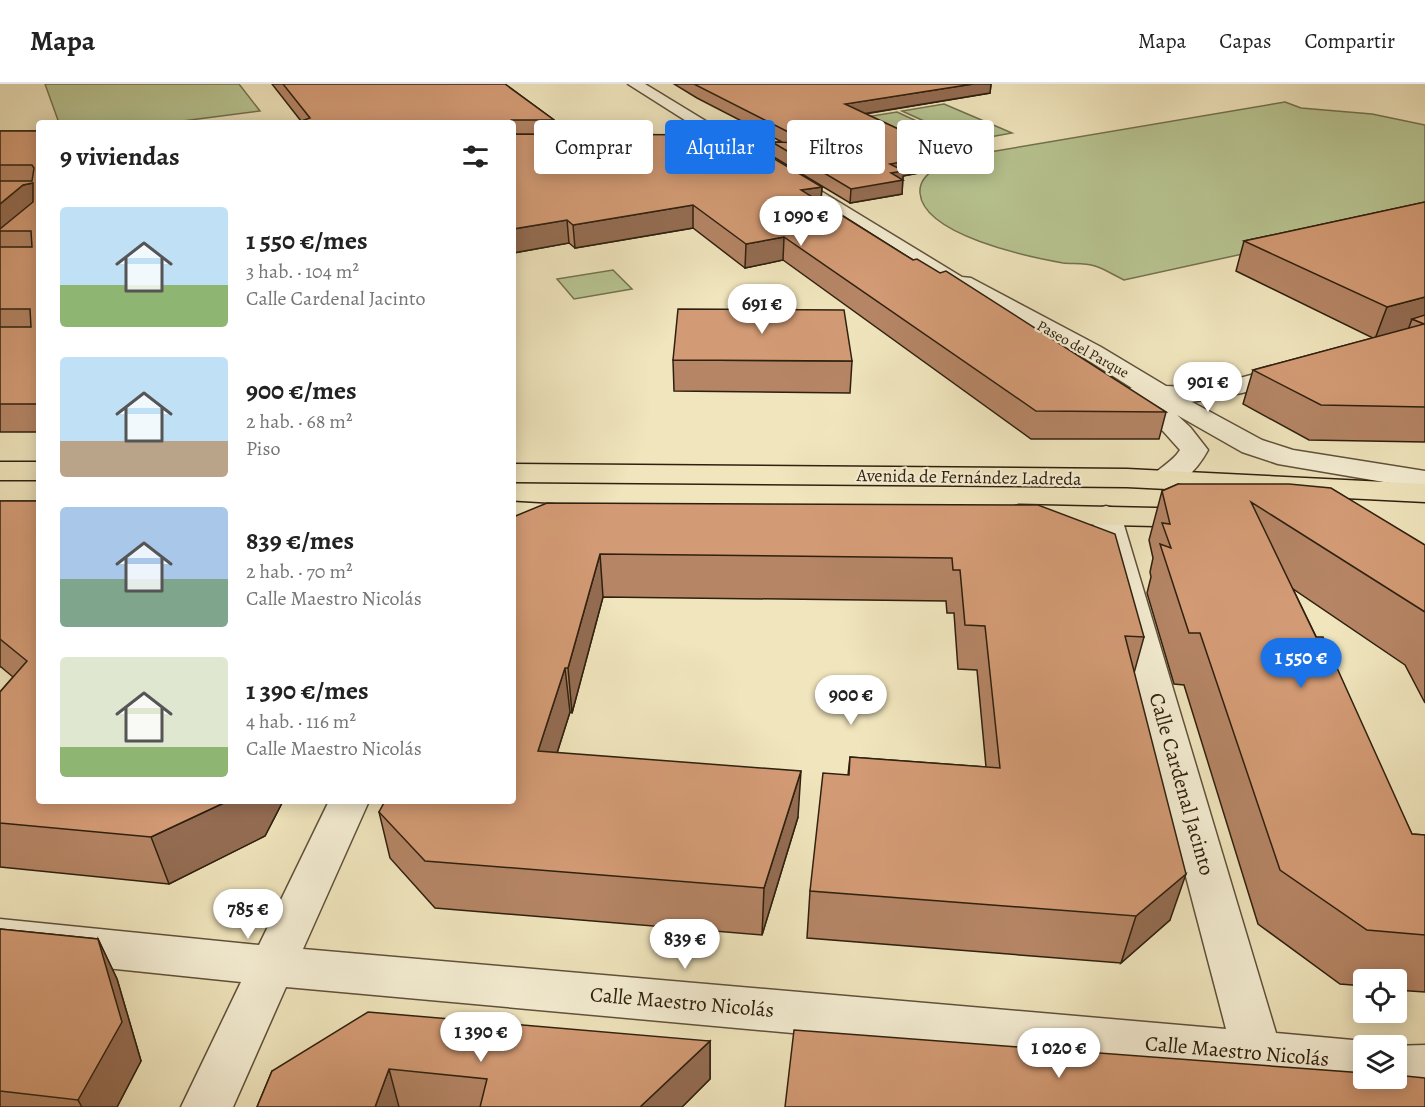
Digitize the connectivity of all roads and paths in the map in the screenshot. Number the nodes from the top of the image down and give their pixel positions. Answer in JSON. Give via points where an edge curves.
{"nodes":[{"id":1,"x":636,"y":84,"type":"edge"},
{"id":2,"x":695,"y":120,"type":"edge"},
{"id":3,"x":775,"y":169,"type":"edge"},
{"id":4,"x":946,"y":274,"type":"junction"},
{"id":5,"x":1007,"y":315,"type":"junction"},
{"id":6,"x":1316,"y":365,"type":"edge"},
{"id":7,"x":1162,"y":394,"type":"junction"},
{"id":8,"x":0,"y":471,"type":"edge"},
{"id":9,"x":36,"y":471,"type":"edge"},
{"id":10,"x":516,"y":473,"type":"edge"},
{"id":11,"x":1162,"y":480,"type":"junction"},
{"id":12,"x":1425,"y":480,"type":"edge"},
{"id":13,"x":1425,"y":493,"type":"edge"},
{"id":14,"x":516,"y":512,"type":"edge"},
{"id":15,"x":595,"y":512,"type":"edge"},
{"id":16,"x":987,"y":514,"type":"edge"},
{"id":17,"x":1106,"y":515,"type":"junction"},
{"id":18,"x":1234,"y":519,"type":"edge"},
{"id":19,"x":348,"y":804,"type":"edge"},
{"id":20,"x":0,"y":938,"type":"edge"},
{"id":21,"x":271,"y":966,"type":"junction"},
{"id":22,"x":1257,"y":1053,"type":"junction"},
{"id":23,"x":1353,"y":1062,"type":"edge"},
{"id":24,"x":1407,"y":1067,"type":"edge"},
{"id":25,"x":1425,"y":1068,"type":"edge"},
{"id":26,"x":207,"y":1107,"type":"edge"}],
"edges":[{"from":1,"to":2,"type":"street","name":"Paseo del Parque"},
{"from":3,"to":4,"type":"street","name":"Paseo del Parque"},
{"from":4,"to":5,"type":"street","name":"Paseo del Parque"},
{"from":4,"to":7,"type":"street","name":"Paseo del Parque"},
{"from":5,"to":7,"type":"street","via":[[1118,381]]},
{"from":5,"to":11,"type":"street","name":"Paseo del Parque","via":[[1186,436],[1194,450],[1187,462]]},
{"from":6,"to":7,"type":"street","via":[[1222,389]]},
{"from":7,"to":12,"type":"street","name":"Paseo del Parque","via":[[1252,446],[1288,459]]},
{"from":8,"to":9,"type":"highway"},
{"from":10,"to":11,"type":"highway","name":"Avenida de Fernández Ladreda"},
{"from":11,"to":13,"type":"highway","name":"Avenida de Fernández Ladreda"},
{"from":14,"to":15,"type":"highway"},
{"from":16,"to":17,"type":"highway","name":"Avenida de Fernández Ladreda"},
{"from":17,"to":18,"type":"highway","name":"Avenida de Fernández Ladreda"},
{"from":17,"to":22,"type":"street","name":"Calle Cardenal Jacinto"},
{"from":19,"to":21,"type":"street"},
{"from":20,"to":21,"type":"street","name":"Calle Maestro Nicolás"},
{"from":21,"to":22,"type":"street","name":"Calle Maestro Nicolás"},
{"from":21,"to":26,"type":"street"},
{"from":22,"to":23,"type":"street","name":"Calle Maestro Nicolás"},
{"from":24,"to":25,"type":"street"}]}
